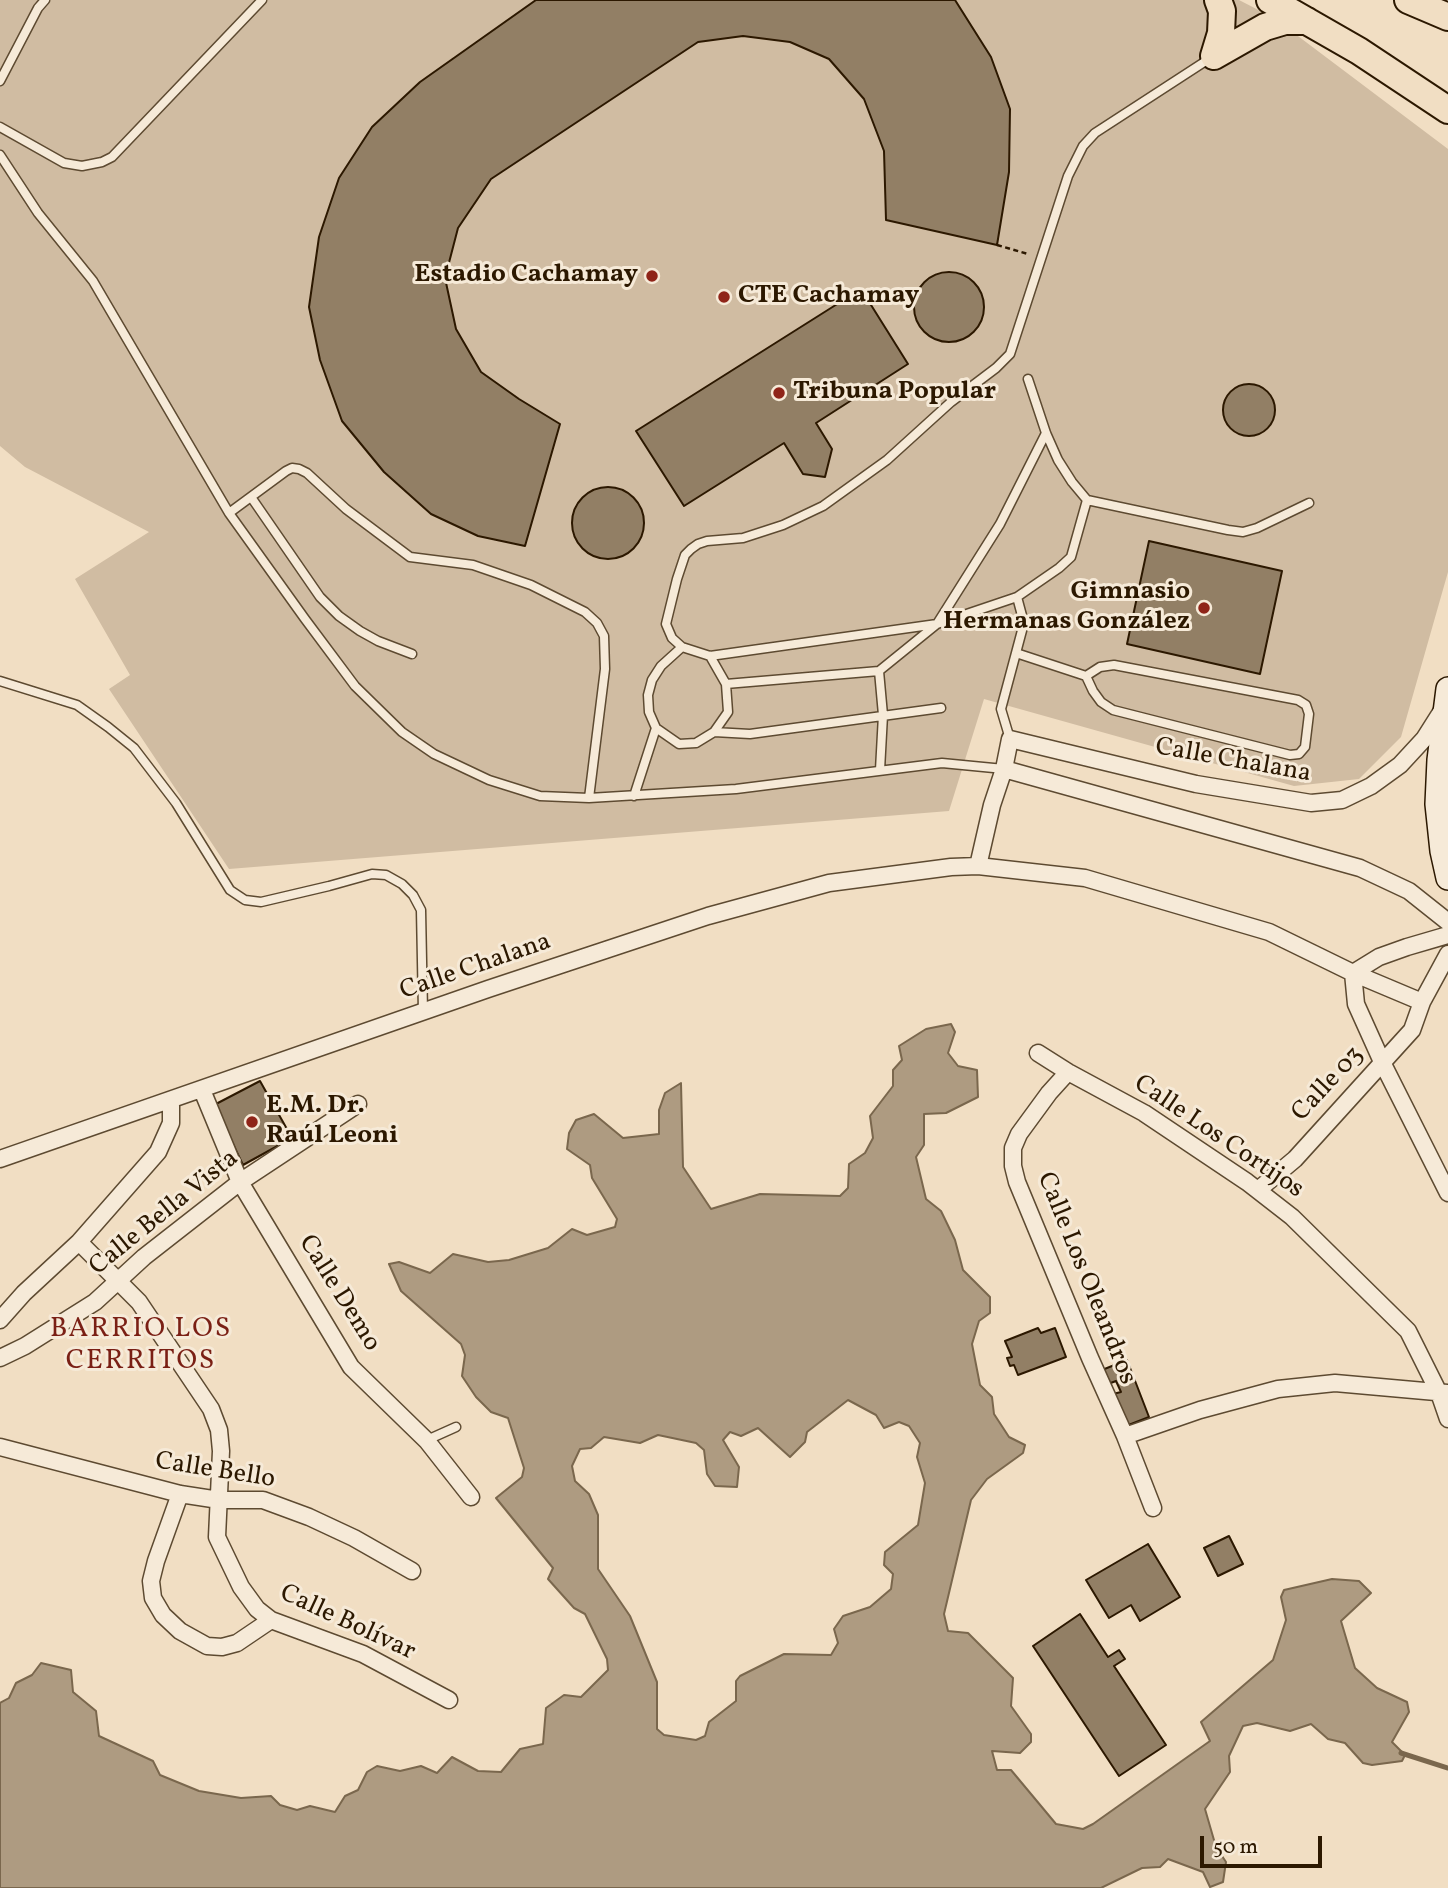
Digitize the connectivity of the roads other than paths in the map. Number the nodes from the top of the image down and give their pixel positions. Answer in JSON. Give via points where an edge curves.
{"nodes":[{"id":1,"x":45,"y":0,"type":"edge"},
{"id":2,"x":262,"y":0,"type":"edge"},
{"id":3,"x":1218,"y":0,"type":"edge"},
{"id":4,"x":1269,"y":0,"type":"edge"},
{"id":5,"x":1408,"y":0,"type":"edge"},
{"id":6,"x":1448,"y":17,"type":"edge"},
{"id":7,"x":1307,"y":22,"type":"junction"},
{"id":8,"x":1214,"y":55,"type":"junction"},
{"id":9,"x":0,"y":81,"type":"edge"},
{"id":10,"x":1448,"y":110,"type":"edge"},
{"id":11,"x":0,"y":127,"type":"edge"},
{"id":12,"x":0,"y":155,"type":"edge"},
{"id":13,"x":1028,"y":379,"type":"dead end"},
{"id":14,"x":1046,"y":433,"type":"junction"},
{"id":15,"x":251,"y":497,"type":"junction"},
{"id":16,"x":1087,"y":500,"type":"junction"},
{"id":17,"x":1309,"y":503,"type":"dead end"},
{"id":18,"x":229,"y":513,"type":"junction"},
{"id":19,"x":1017,"y":597,"type":"junction"},
{"id":20,"x":937,"y":624,"type":"junction"},
{"id":21,"x":682,"y":647,"type":"junction"},
{"id":22,"x":1017,"y":653,"type":"junction"},
{"id":23,"x":412,"y":654,"type":"dead end"},
{"id":24,"x":710,"y":656,"type":"junction"},
{"id":25,"x":879,"y":671,"type":"junction"},
{"id":26,"x":1086,"y":676,"type":"junction"},
{"id":27,"x":0,"y":681,"type":"edge"},
{"id":28,"x":726,"y":684,"type":"junction"},
{"id":29,"x":1446,"y":698,"type":"edge"},
{"id":30,"x":941,"y":708,"type":"dead end"},
{"id":31,"x":883,"y":715,"type":"junction"},
{"id":32,"x":656,"y":729,"type":"junction"},
{"id":33,"x":714,"y":732,"type":"junction"},
{"id":34,"x":1010,"y":739,"type":"junction"},
{"id":35,"x":1003,"y":769,"type":"junction"},
{"id":36,"x":880,"y":770,"type":"junction"},
{"id":37,"x":634,"y":796,"type":"junction"},
{"id":38,"x":589,"y":797,"type":"junction"},
{"id":39,"x":978,"y":866,"type":"junction"},
{"id":40,"x":1448,"y":878,"type":"edge"},
{"id":41,"x":1448,"y":922,"type":"edge"},
{"id":42,"x":1448,"y":936,"type":"edge"},
{"id":43,"x":1448,"y":954,"type":"edge"},
{"id":44,"x":1353,"y":973,"type":"junction"},
{"id":45,"x":1422,"y":1002,"type":"junction"},
{"id":46,"x":423,"y":1012,"type":"junction"},
{"id":47,"x":1038,"y":1053,"type":"dead end"},
{"id":48,"x":1383,"y":1064,"type":"junction"},
{"id":49,"x":1068,"y":1072,"type":"junction"},
{"id":50,"x":202,"y":1090,"type":"junction"},
{"id":51,"x":172,"y":1100,"type":"junction"},
{"id":52,"x":358,"y":1104,"type":"dead end"},
{"id":53,"x":0,"y":1159,"type":"edge"},
{"id":54,"x":240,"y":1182,"type":"junction"},
{"id":55,"x":1258,"y":1190,"type":"junction"},
{"id":56,"x":1448,"y":1193,"type":"edge"},
{"id":57,"x":79,"y":1242,"type":"junction"},
{"id":58,"x":118,"y":1281,"type":"junction"},
{"id":59,"x":0,"y":1320,"type":"edge"},
{"id":60,"x":0,"y":1357,"type":"edge"},
{"id":61,"x":1444,"y":1393,"type":"edge"},
{"id":62,"x":1448,"y":1419,"type":"edge"},
{"id":63,"x":456,"y":1427,"type":"dead end"},
{"id":64,"x":1125,"y":1436,"type":"junction"},
{"id":65,"x":427,"y":1441,"type":"junction"},
{"id":66,"x":0,"y":1447,"type":"edge"},
{"id":67,"x":180,"y":1494,"type":"junction"},
{"id":68,"x":471,"y":1497,"type":"dead end"},
{"id":69,"x":219,"y":1500,"type":"junction"},
{"id":70,"x":1153,"y":1508,"type":"dead end"},
{"id":71,"x":412,"y":1571,"type":"dead end"},
{"id":72,"x":271,"y":1620,"type":"junction"},
{"id":73,"x":449,"y":1700,"type":"dead end"}],
"edges":[{"from":1,"to":9,"type":"lane"},
{"from":2,"to":11,"type":"lane","via":[[112,157],[102,162],[64,163]]},
{"from":3,"to":8,"type":"main road","via":[[1221,33]]},
{"from":4,"to":7,"type":"main road"},
{"from":5,"to":6,"type":"main road"},
{"from":7,"to":8,"type":"main road","via":[[1285,21],[1265,27]]},
{"from":7,"to":10,"type":"main road"},
{"from":8,"to":21,"type":"lane","via":[[1083,146],[1068,176],[1010,354],[996,368],[887,460],[823,506],[743,538],[698,544],[685,555],[666,624]]},
{"from":12,"to":18,"type":"lane","via":[[38,213],[93,281]]},
{"from":13,"to":14,"type":"lane"},
{"from":14,"to":16,"type":"lane","via":[[1058,460]]},
{"from":14,"to":20,"type":"lane","via":[[1000,524]]},
{"from":15,"to":18,"type":"lane"},
{"from":15,"to":23,"type":"lane","via":[[330,607],[360,632]]},
{"from":15,"to":38,"type":"lane","via":[[286,471],[299,469],[410,557],[473,565],[531,585],[585,612],[604,636],[605,669]]},
{"from":16,"to":17,"type":"lane","via":[[1243,531]]},
{"from":16,"to":19,"type":"lane","via":[[1071,557]]},
{"from":18,"to":38,"type":"lane","via":[[355,686],[402,732],[434,754],[489,780],[540,796]]},
{"from":19,"to":20,"type":"lane"},
{"from":19,"to":22,"type":"lane","via":[[1024,624]]},
{"from":20,"to":24,"type":"lane"},
{"from":20,"to":25,"type":"lane"},
{"from":21,"to":24,"type":"lane"},
{"from":21,"to":32,"type":"lane","via":[[652,680],[649,712]]},
{"from":22,"to":26,"type":"lane"},
{"from":22,"to":34,"type":"lane","via":[[1001,709]]},
{"from":24,"to":28,"type":"lane"},
{"from":25,"to":28,"type":"lane"},
{"from":25,"to":31,"type":"lane"},
{"from":26,"to":26,"type":"lane","via":[[1101,702],[1113,710],[1290,755],[1305,747],[1309,714],[1298,700],[1114,665]]},
{"from":27,"to":46,"type":"lane","via":[[77,705],[134,748],[176,803],[230,890],[244,900],[261,902],[372,874],[402,884],[421,910]]},
{"from":28,"to":33,"type":"lane","via":[[728,712]]},
{"from":29,"to":34,"type":"street","name":"Calle Chalana","via":[[1424,739],[1400,765],[1342,800],[1311,803],[1196,784]]},
{"from":29,"to":40,"type":"main road","via":[[1437,804]]},
{"from":30,"to":31,"type":"lane"},
{"from":31,"to":33,"type":"lane","via":[[750,734]]},
{"from":31,"to":36,"type":"lane"},
{"from":32,"to":33,"type":"lane","via":[[678,744],[696,743]]},
{"from":32,"to":37,"type":"lane"},
{"from":34,"to":35,"type":"street"},
{"from":35,"to":36,"type":"lane","via":[[942,763]]},
{"from":35,"to":39,"type":"street"},
{"from":35,"to":41,"type":"street","via":[[1360,868],[1409,891]]},
{"from":36,"to":37,"type":"lane","via":[[736,789]]},
{"from":37,"to":38,"type":"lane"},
{"from":39,"to":44,"type":"street","name":"Calle Chalana","via":[[1085,878],[1269,932]]},
{"from":39,"to":46,"type":"street","name":"Calle Chalana","via":[[829,883],[708,916]]},
{"from":42,"to":44,"type":"street","via":[[1379,957]]},
{"from":43,"to":45,"type":"street","name":"Calle 03"},
{"from":44,"to":45,"type":"street","name":"Calle Chalana"},
{"from":44,"to":48,"type":"street","via":[[1356,1004]]},
{"from":45,"to":48,"type":"street","name":"Calle 03","via":[[1412,1030]]},
{"from":46,"to":50,"type":"street","name":"Calle Chalana"},
{"from":47,"to":49,"type":"street","name":"Calle Los Cortijos"},
{"from":48,"to":55,"type":"street","name":"Calle 03","via":[[1295,1159]]},
{"from":48,"to":56,"type":"street"},
{"from":49,"to":55,"type":"street","name":"Calle Los Cortijos","via":[[1144,1113]]},
{"from":49,"to":64,"type":"street","name":"Calle Los Oleandros","via":[[1019,1134],[1013,1166]]},
{"from":50,"to":51,"type":"street","name":"Calle Chalana"},
{"from":50,"to":54,"type":"street","name":"Calle Demo"},
{"from":51,"to":53,"type":"street","name":"Calle Chalana"},
{"from":51,"to":57,"type":"street","via":[[171,1124],[158,1152]]},
{"from":52,"to":54,"type":"street","name":"Calle Bella Vista"},
{"from":54,"to":58,"type":"street","name":"Calle Bella Vista"},
{"from":54,"to":65,"type":"street","name":"Calle Demo","via":[[351,1367]]},
{"from":55,"to":61,"type":"street","name":"Calle Los Cortijos","via":[[1292,1216],[1408,1331]]},
{"from":57,"to":58,"type":"street","name":"Calle Bolívar"},
{"from":57,"to":59,"type":"street"},
{"from":58,"to":60,"type":"street","name":"Calle Bella Vista","via":[[95,1302],[26,1346]]},
{"from":58,"to":69,"type":"street","name":"Calle Bolívar","via":[[139,1302],[211,1409],[221,1451]]},
{"from":61,"to":62,"type":"street","name":"Calle Los Cortijos"},
{"from":61,"to":64,"type":"street","via":[[1335,1383],[1278,1389]]},
{"from":63,"to":65,"type":"lane"},
{"from":64,"to":70,"type":"street","name":"Calle Los Oleandros"},
{"from":65,"to":68,"type":"street","name":"Calle Demo"},
{"from":66,"to":67,"type":"street","name":"Calle Bello"},
{"from":67,"to":69,"type":"street","name":"Calle Bello"},
{"from":67,"to":72,"type":"street","via":[[151,1581],[153,1598],[163,1615],[180,1632],[207,1646],[222,1647],[237,1643]]},
{"from":69,"to":71,"type":"street","name":"Calle Bello","via":[[263,1500],[354,1538]]},
{"from":69,"to":72,"type":"street","name":"Calle Bolívar","via":[[217,1537],[241,1587]]},
{"from":72,"to":73,"type":"street","name":"Calle Bolívar","via":[[362,1654]]}]}
